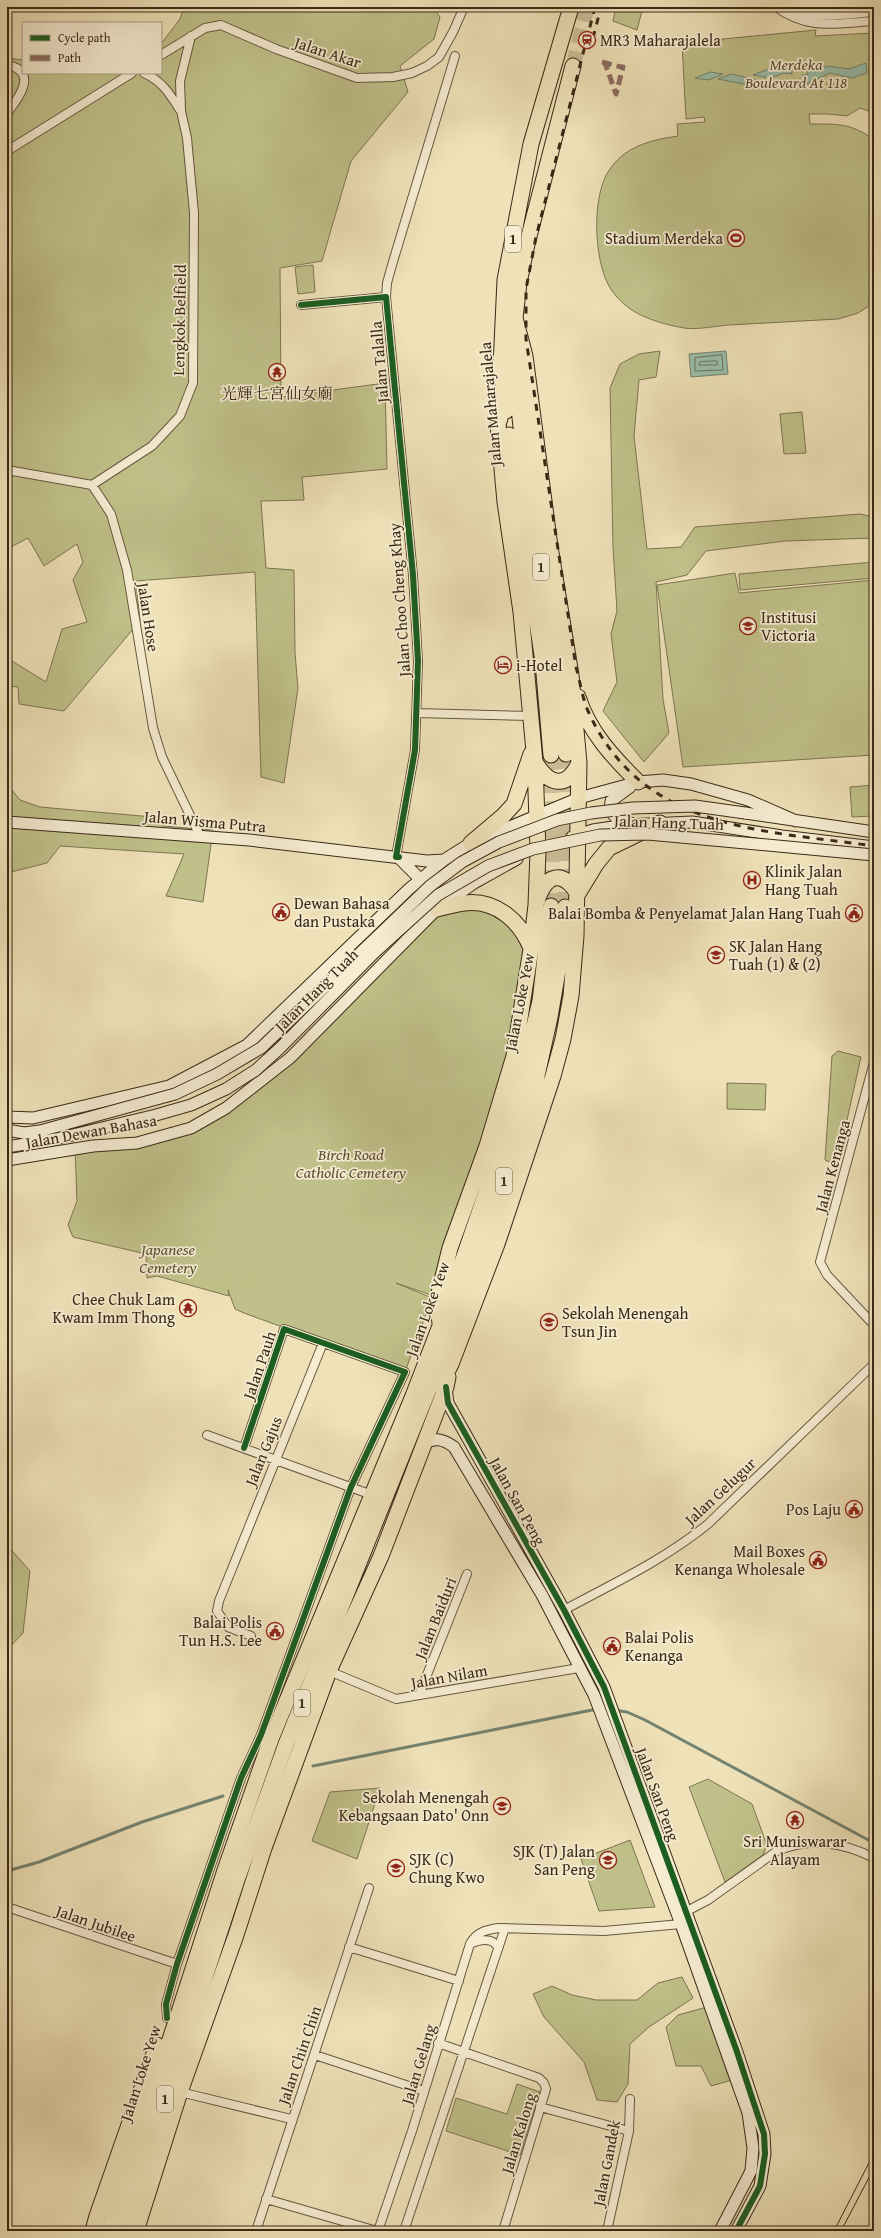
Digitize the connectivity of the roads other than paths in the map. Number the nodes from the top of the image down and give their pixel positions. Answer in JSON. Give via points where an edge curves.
{"nodes":[{"id":1,"x":464,"y":7,"type":"edge"},
{"id":2,"x":571,"y":7,"type":"edge"},
{"id":3,"x":776,"y":7,"type":"edge"},
{"id":4,"x":789,"y":7,"type":"edge"},
{"id":5,"x":874,"y":12,"type":"edge"},
{"id":6,"x":874,"y":21,"type":"edge"},
{"id":7,"x":191,"y":36,"type":"junction"},
{"id":8,"x":162,"y":54,"type":"edge"},
{"id":9,"x":455,"y":56,"type":"dead end"},
{"id":10,"x":7,"y":65,"type":"edge"},
{"id":11,"x":573,"y":66,"type":"tunnel mouth"},
{"id":12,"x":22,"y":73,"type":"edge"},
{"id":13,"x":22,"y":74,"type":"edge"},
{"id":14,"x":130,"y":74,"type":"edge"},
{"id":15,"x":146,"y":74,"type":"edge"},
{"id":16,"x":181,"y":111,"type":"junction"},
{"id":17,"x":7,"y":113,"type":"edge"},
{"id":18,"x":7,"y":151,"type":"edge"},
{"id":19,"x":386,"y":297,"type":"junction"},
{"id":20,"x":301,"y":305,"type":"dead end"},
{"id":21,"x":515,"y":318,"type":"junction"},
{"id":22,"x":504,"y":401,"type":"junction"},
{"id":23,"x":7,"y":470,"type":"edge"},
{"id":24,"x":92,"y":485,"type":"junction"},
{"id":25,"x":406,"y":508,"type":"joint"},
{"id":26,"x":571,"y":675,"type":"junction"},
{"id":27,"x":417,"y":713,"type":"junction"},
{"id":28,"x":531,"y":716,"type":"junction"},
{"id":29,"x":533,"y":746,"type":"junction"},
{"id":30,"x":566,"y":754,"type":"tunnel mouth"},
{"id":31,"x":550,"y":755,"type":"tunnel mouth"},
{"id":32,"x":535,"y":762,"type":"junction"},
{"id":33,"x":579,"y":763,"type":"junction"},
{"id":34,"x":638,"y":782,"type":"junction"},
{"id":35,"x":579,"y":798,"type":"junction"},
{"id":36,"x":536,"y":814,"type":"junction"},
{"id":37,"x":796,"y":821,"type":"junction"},
{"id":38,"x":7,"y":822,"type":"edge"},
{"id":39,"x":660,"y":823,"type":"junction"},
{"id":40,"x":637,"y":824,"type":"junction"},
{"id":41,"x":874,"y":832,"type":"edge"},
{"id":42,"x":579,"y":834,"type":"junction"},
{"id":43,"x":200,"y":836,"type":"junction"},
{"id":44,"x":471,"y":842,"type":"junction"},
{"id":45,"x":874,"y":847,"type":"edge"},
{"id":46,"x":538,"y":851,"type":"junction"},
{"id":47,"x":874,"y":855,"type":"edge"},
{"id":48,"x":397,"y":857,"type":"junction"},
{"id":49,"x":444,"y":860,"type":"junction"},
{"id":50,"x":421,"y":880,"type":"junction"},
{"id":51,"x":578,"y":894,"type":"junction"},
{"id":52,"x":536,"y":905,"type":"junction"},
{"id":53,"x":437,"y":909,"type":"junction"},
{"id":54,"x":532,"y":949,"type":"junction"},
{"id":55,"x":874,"y":1062,"type":"edge"},
{"id":56,"x":78,"y":1108,"type":"junction"},
{"id":57,"x":7,"y":1117,"type":"edge"},
{"id":58,"x":7,"y":1130,"type":"edge"},
{"id":59,"x":93,"y":1146,"type":"junction"},
{"id":60,"x":7,"y":1147,"type":"edge"},
{"id":61,"x":7,"y":1160,"type":"edge"},
{"id":62,"x":873,"y":1324,"type":"edge"},
{"id":63,"x":440,"y":1326,"type":"junction"},
{"id":64,"x":323,"y":1343,"type":"junction"},
{"id":65,"x":451,"y":1364,"type":"junction"},
{"id":66,"x":874,"y":1364,"type":"edge"},
{"id":67,"x":446,"y":1387,"type":"junction"},
{"id":68,"x":207,"y":1435,"type":"dead end"},
{"id":69,"x":424,"y":1444,"type":"junction"},
{"id":70,"x":408,"y":1445,"type":"junction"},
{"id":71,"x":472,"y":1445,"type":"junction"},
{"id":72,"x":244,"y":1448,"type":"junction"},
{"id":73,"x":460,"y":1454,"type":"junction"},
{"id":74,"x":275,"y":1459,"type":"junction"},
{"id":75,"x":351,"y":1487,"type":"junction"},
{"id":76,"x":372,"y":1495,"type":"junction"},
{"id":77,"x":466,"y":1578,"type":"dead end"},
{"id":78,"x":542,"y":1595,"type":"junction"},
{"id":79,"x":564,"y":1610,"type":"junction"},
{"id":80,"x":561,"y":1633,"type":"junction"},
{"id":81,"x":251,"y":1636,"type":"dead end"},
{"id":82,"x":579,"y":1668,"type":"junction"},
{"id":83,"x":329,"y":1671,"type":"junction"},
{"id":84,"x":420,"y":1695,"type":"junction"},
{"id":85,"x":874,"y":1858,"type":"edge"},
{"id":86,"x":368,"y":1888,"type":"dead end"},
{"id":87,"x":7,"y":1907,"type":"edge"},
{"id":88,"x":687,"y":1911,"type":"junction"},
{"id":89,"x":681,"y":1924,"type":"junction"},
{"id":90,"x":505,"y":1928,"type":"junction"},
{"id":91,"x":470,"y":1944,"type":"junction"},
{"id":92,"x":349,"y":1947,"type":"junction"},
{"id":93,"x":498,"y":1947,"type":"junction"},
{"id":94,"x":177,"y":1964,"type":"junction"},
{"id":95,"x":208,"y":1966,"type":"junction"},
{"id":96,"x":189,"y":1979,"type":"junction"},
{"id":97,"x":459,"y":1981,"type":"junction"},
{"id":98,"x":167,"y":2018,"type":"junction"},
{"id":99,"x":198,"y":2038,"type":"junction"},
{"id":100,"x":438,"y":2043,"type":"junction"},
{"id":101,"x":462,"y":2052,"type":"junction"},
{"id":102,"x":314,"y":2055,"type":"junction"},
{"id":103,"x":424,"y":2091,"type":"junction"},
{"id":104,"x":180,"y":2092,"type":"junction"},
{"id":105,"x":630,"y":2099,"type":"dead end"},
{"id":106,"x":540,"y":2107,"type":"junction"},
{"id":107,"x":291,"y":2119,"type":"junction"},
{"id":108,"x":629,"y":2131,"type":"junction"},
{"id":109,"x":266,"y":2199,"type":"junction"},
{"id":110,"x":93,"y":2231,"type":"edge"},
{"id":111,"x":108,"y":2231,"type":"edge"},
{"id":112,"x":121,"y":2231,"type":"edge"},
{"id":113,"x":136,"y":2231,"type":"edge"},
{"id":114,"x":256,"y":2231,"type":"edge"},
{"id":115,"x":377,"y":2231,"type":"edge"},
{"id":116,"x":404,"y":2231,"type":"edge"},
{"id":117,"x":503,"y":2231,"type":"edge"},
{"id":118,"x":608,"y":2231,"type":"edge"},
{"id":119,"x":720,"y":2231,"type":"edge"},
{"id":120,"x":736,"y":2231,"type":"edge"}],
"edges":[{"from":1,"to":7,"type":"street","name":"Jalan Akar","via":[[439,57],[427,66],[393,77],[357,78],[276,49],[221,25],[205,28]]},
{"from":2,"to":22,"type":"highway","name":"Jalan Maharajalela","number":"1","via":[[531,144],[505,280],[501,366]]},
{"from":3,"to":6,"type":"street","via":[[788,16],[809,24]]},
{"from":4,"to":5,"type":"street","via":[[799,12],[820,16]]},
{"from":7,"to":8,"type":"street","name":"Jalan Akar"},
{"from":7,"to":16,"type":"street","name":"Lengkok Belfield","via":[[180,81]]},
{"from":9,"to":19,"type":"street","name":"Jalan Talalla","via":[[387,282]]},
{"from":10,"to":12,"type":"street","via":[[16,67]]},
{"from":11,"to":21,"type":"highway","name":"Jalan Maharajalela","number":"1","via":[[527,244]]},
{"from":13,"to":17,"type":"street","via":[[25,83],[23,92]]},
{"from":14,"to":18,"type":"street"},
{"from":15,"to":16,"type":"street","name":"Lengkok Belfield","via":[[154,77],[167,89]]},
{"from":16,"to":24,"type":"street","name":"Lengkok Belfield","via":[[187,138],[194,213],[193,383],[180,416],[152,446]]},
{"from":19,"to":20,"type":"street","name":"Jalan Talalla"},
{"from":19,"to":25,"type":"street","name":"Jalan Talalla"},
{"from":21,"to":26,"type":"highway","via":[[526,361],[550,547]]},
{"from":21,"to":30,"type":"highway","name":"Jalan Maharajalela","number":"1","via":[[516,381],[524,454],[555,653]]},
{"from":22,"to":28,"type":"highway","via":[[498,425]]},
{"from":22,"to":31,"type":"highway","name":"Jalan Maharajalela","number":"1","via":[[543,662]]},
{"from":23,"to":24,"type":"street"},
{"from":24,"to":43,"type":"street","name":"Jalan Hose","via":[[111,514],[128,570],[155,735],[162,757]]},
{"from":25,"to":27,"type":"street","name":"Jalan Choo Cheng Khay","via":[[417,622]]},
{"from":26,"to":33,"type":"highway"},
{"from":26,"to":34,"type":"highway","via":[[590,727],[613,757]]},
{"from":27,"to":28,"type":"street"},
{"from":27,"to":48,"type":"street","name":"Jalan Choo Cheng Khay","via":[[413,766]]},
{"from":28,"to":29,"type":"highway"},
{"from":29,"to":32,"type":"highway"},
{"from":29,"to":44,"type":"highway","via":[[514,804]]},
{"from":32,"to":33,"type":"highway","via":[[547,778],[555,782],[569,779]]},
{"from":32,"to":36,"type":"highway"},
{"from":33,"to":35,"type":"highway"},
{"from":34,"to":35,"type":"main road","name":"Jalan Hang Tuah"},
{"from":34,"to":37,"type":"main road","name":"Jalan Hang Tuah","via":[[663,780],[691,784],[748,800]]},
{"from":34,"to":40,"type":"main road","via":[[611,801],[610,809],[619,821]]},
{"from":35,"to":36,"type":"main road","name":"Jalan Dewan Bahasa"},
{"from":35,"to":42,"type":"highway"},
{"from":36,"to":44,"type":"main road","name":"Jalan Dewan Bahasa"},
{"from":36,"to":46,"type":"highway"},
{"from":37,"to":41,"type":"main road","name":"Jalan Hang Tuah"},
{"from":37,"to":58,"type":"main road","name":"Jalan Hang Tuah","bridge":true,"via":[[695,806],[633,808],[557,820],[518,834],[462,862],[430,886],[261,1048],[217,1074],[175,1094],[40,1131],[24,1133]]},
{"from":38,"to":43,"type":"main road","name":"Jalan Wisma Putra"},
{"from":39,"to":40,"type":"main road","name":"Jalan Hang Tuah"},
{"from":39,"to":45,"type":"main road","name":"Jalan Hang Tuah","via":[[692,822]]},
{"from":39,"to":51,"type":"highway","via":[[609,848]]},
{"from":40,"to":42,"type":"main road","name":"Jalan Hang Tuah"},
{"from":42,"to":46,"type":"main road","name":"Jalan Dewan Bahasa"},
{"from":42,"to":51,"type":"highway"},
{"from":43,"to":48,"type":"main road","name":"Jalan Wisma Putra"},
{"from":44,"to":49,"type":"main road","name":"Jalan Dewan Bahasa"},
{"from":46,"to":52,"type":"highway"},
{"from":46,"to":53,"type":"main road","name":"Jalan Dewan Bahasa","via":[[496,870]]},
{"from":47,"to":60,"type":"main road","name":"Jalan Hang Tuah","bridge":true,"via":[[648,834],[600,836],[533,849],[488,866],[438,895],[256,1070],[226,1089],[191,1105],[156,1115],[56,1139]]},
{"from":48,"to":49,"type":"main road","name":"Jalan Wisma Putra","via":[[426,861]]},
{"from":48,"to":50,"type":"main road"},
{"from":49,"to":50,"type":"main road","name":"Jalan Dewan Bahasa"},
{"from":50,"to":56,"type":"main road","name":"Jalan Dewan Bahasa","via":[[247,1045],[169,1086]]},
{"from":51,"to":52,"type":"highway","via":[[570,882],[556,878],[544,886]]},
{"from":51,"to":65,"type":"highway","via":[[571,996],[561,1047],[508,1214]]},
{"from":52,"to":54,"type":"highway"},
{"from":53,"to":54,"type":"highway","via":[[465,903],[490,907],[505,913],[518,924]]},
{"from":53,"to":59,"type":"main road","name":"Jalan Dewan Bahasa","via":[[290,1058],[226,1108],[191,1128],[138,1142]]},
{"from":54,"to":63,"type":"highway","via":[[514,1056],[487,1146],[450,1248],[437,1301]]},
{"from":55,"to":62,"type":"street","name":"Jalan Kenanga","via":[[820,1262],[827,1275]]},
{"from":56,"to":57,"type":"main road","name":"Jalan Dewan Bahasa","via":[[33,1118]]},
{"from":56,"to":59,"type":"main road","via":[[86,1111],[92,1120],[95,1132]]},
{"from":59,"to":61,"type":"main road","name":"Jalan Dewan Bahasa"},
{"from":63,"to":70,"type":"highway","name":"Jalan Loke Yew","number":"1","via":[[496,1164],[523,1072],[558,907],[560,965],[536,1080],[474,1272]]},
{"from":63,"to":76,"type":"highway","name":"Jalan Loke Yew","number":"1"},
{"from":64,"to":72,"type":"street","name":"Jalan Pauh","via":[[284,1329]]},
{"from":64,"to":74,"type":"street","name":"Jalan Gajus"},
{"from":64,"to":75,"type":"street","via":[[405,1372]]},
{"from":65,"to":67,"type":"highway"},
{"from":65,"to":70,"type":"highway","via":[[424,1422]]},
{"from":66,"to":79,"type":"street","name":"Jalan Gelugur","via":[[684,1544],[641,1570]]},
{"from":67,"to":69,"type":"highway"},
{"from":67,"to":71,"type":"main road","name":"Jalan San Peng","via":[[448,1403]]},
{"from":68,"to":72,"type":"street"},
{"from":69,"to":73,"type":"main road","name":"Jalan San Peng","via":[[435,1439],[441,1440],[454,1447]]},
{"from":69,"to":83,"type":"highway","via":[[381,1556]]},
{"from":70,"to":95,"type":"highway","name":"Jalan Loke Yew","number":"1","via":[[286,1744]]},
{"from":71,"to":73,"type":"main road","via":[[459,1438],[456,1442]]},
{"from":71,"to":79,"type":"main road","name":"Jalan San Peng"},
{"from":72,"to":74,"type":"street"},
{"from":73,"to":78,"type":"main road","name":"Jalan San Peng"},
{"from":74,"to":75,"type":"street"},
{"from":74,"to":81,"type":"street","name":"Jalan Gajus","via":[[219,1601],[217,1612],[228,1627]]},
{"from":75,"to":76,"type":"street"},
{"from":75,"to":94,"type":"street","via":[[261,1735],[241,1778]]},
{"from":76,"to":96,"type":"highway","name":"Jalan Loke Yew","number":"1","via":[[271,1739]]},
{"from":77,"to":84,"type":"street","name":"Jalan Baiduri"},
{"from":78,"to":79,"type":"main road","via":[[555,1607]]},
{"from":78,"to":80,"type":"main road","name":"Jalan San Peng"},
{"from":79,"to":80,"type":"main road"},
{"from":79,"to":88,"type":"main road","name":"Jalan San Peng","via":[[616,1717]]},
{"from":80,"to":82,"type":"main road","name":"Jalan San Peng"},
{"from":82,"to":84,"type":"street","name":"Jalan Nilam"},
{"from":82,"to":89,"type":"main road","name":"Jalan San Peng","via":[[604,1719]]},
{"from":83,"to":84,"type":"street","name":"Jalan Nilam","via":[[396,1699]]},
{"from":83,"to":99,"type":"highway"},
{"from":85,"to":88,"type":"street","via":[[844,1845],[809,1842],[788,1847],[777,1851],[708,1900]]},
{"from":86,"to":92,"type":"street","name":"Jalan Chin Chin"},
{"from":87,"to":94,"type":"street","name":"Jalan Jubilee"},
{"from":88,"to":120,"type":"main road","name":"Jalan San Peng","via":[[736,2049],[765,2141],[763,2178]]},
{"from":89,"to":90,"type":"street","via":[[604,1931]]},
{"from":89,"to":119,"type":"main road","name":"Jalan San Peng","via":[[748,2113],[753,2148],[751,2171]]},
{"from":90,"to":91,"type":"street","via":[[481,1932]]},
{"from":90,"to":93,"type":"street"},
{"from":91,"to":93,"type":"street","via":[[486,1940],[492,1941]]},
{"from":91,"to":97,"type":"street","name":"Jalan Gelang"},
{"from":92,"to":97,"type":"street"},
{"from":92,"to":102,"type":"street","name":"Jalan Chin Chin"},
{"from":93,"to":101,"type":"street"},
{"from":94,"to":98,"type":"street","via":[[166,2004]]},
{"from":95,"to":99,"type":"highway","via":[[206,1999]]},
{"from":95,"to":112,"type":"highway","name":"Jalan Loke Yew","number":"1"},
{"from":96,"to":98,"type":"highway","via":[[178,1993]]},
{"from":96,"to":111,"type":"highway","name":"Jalan Loke Yew","number":"1"},
{"from":97,"to":100,"type":"street","name":"Jalan Gelang"},
{"from":98,"to":110,"type":"highway","via":[[96,2216]]},
{"from":99,"to":104,"type":"highway"},
{"from":100,"to":101,"type":"street","name":"Jalan Kalong"},
{"from":100,"to":103,"type":"street","name":"Jalan Gelang"},
{"from":101,"to":106,"type":"street","name":"Jalan Kalong","via":[[539,2078],[546,2089]]},
{"from":101,"to":116,"type":"street"},
{"from":102,"to":103,"type":"street"},
{"from":102,"to":107,"type":"street","name":"Jalan Chin Chin"},
{"from":103,"to":115,"type":"street","name":"Jalan Gelang"},
{"from":104,"to":107,"type":"street"},
{"from":104,"to":113,"type":"highway"},
{"from":105,"to":108,"type":"street","name":"Jalan Gandek"},
{"from":106,"to":108,"type":"street"},
{"from":106,"to":117,"type":"street","name":"Jalan Kalong"},
{"from":107,"to":109,"type":"street","name":"Jalan Chin Chin"},
{"from":108,"to":118,"type":"street","name":"Jalan Gandek"},
{"from":109,"to":114,"type":"street","name":"Jalan Chin Chin"},
{"from":109,"to":115,"type":"street"}]}
